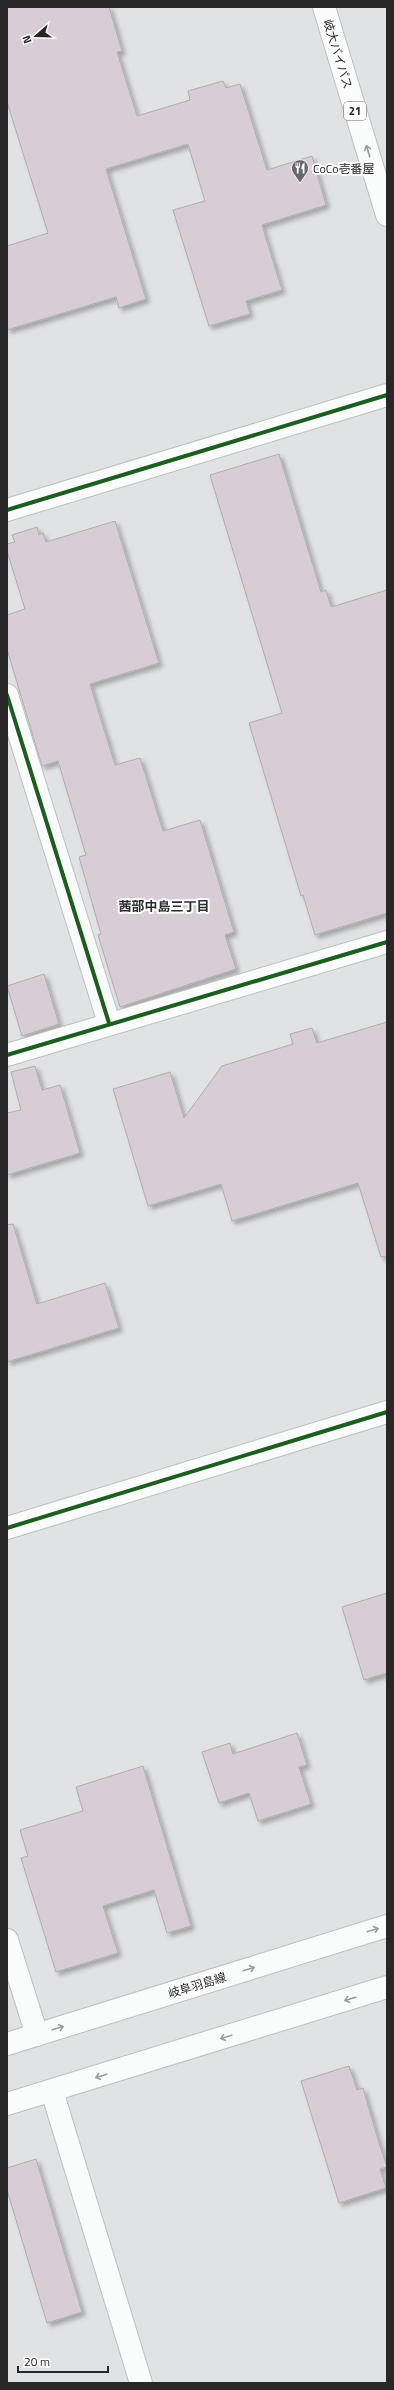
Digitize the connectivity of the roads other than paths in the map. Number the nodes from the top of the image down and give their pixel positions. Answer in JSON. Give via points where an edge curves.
{"nodes":[{"id":1,"x":324,"y":7,"type":"edge"},
{"id":2,"x":387,"y":215,"type":"edge"},
{"id":3,"x":387,"y":396,"type":"edge"},
{"id":4,"x":7,"y":510,"type":"edge"},
{"id":5,"x":7,"y":695,"type":"edge"},
{"id":6,"x":387,"y":942,"type":"edge"},
{"id":7,"x":109,"y":1023,"type":"junction"},
{"id":8,"x":7,"y":1055,"type":"edge"},
{"id":9,"x":387,"y":1412,"type":"edge"},
{"id":10,"x":7,"y":1528,"type":"edge"},
{"id":11,"x":387,"y":1926,"type":"edge"},
{"id":12,"x":7,"y":1940,"type":"edge"},
{"id":13,"x":387,"y":1987,"type":"edge"},
{"id":14,"x":37,"y":2035,"type":"junction"},
{"id":15,"x":7,"y":2044,"type":"edge"},
{"id":16,"x":52,"y":2091,"type":"junction"},
{"id":17,"x":7,"y":2104,"type":"edge"},
{"id":18,"x":141,"y":2383,"type":"edge"}],
"edges":[{"from":2,"to":1,"type":"main road","name":"岐大バイパス","number":"21","one_way":true},
{"from":3,"to":4,"type":"main road"},
{"from":5,"to":7,"type":"main road"},
{"from":6,"to":7,"type":"main road"},
{"from":7,"to":8,"type":"main road"},
{"from":9,"to":10,"type":"main road"},
{"from":14,"to":11,"type":"main road","name":"岐阜羽島線","one_way":true},
{"from":12,"to":14,"type":"main road"},
{"from":13,"to":16,"type":"main road","one_way":true},
{"from":14,"to":15,"type":"main road","name":"岐阜羽島線"},
{"from":16,"to":17,"type":"main road"},
{"from":16,"to":18,"type":"main road"}]}
